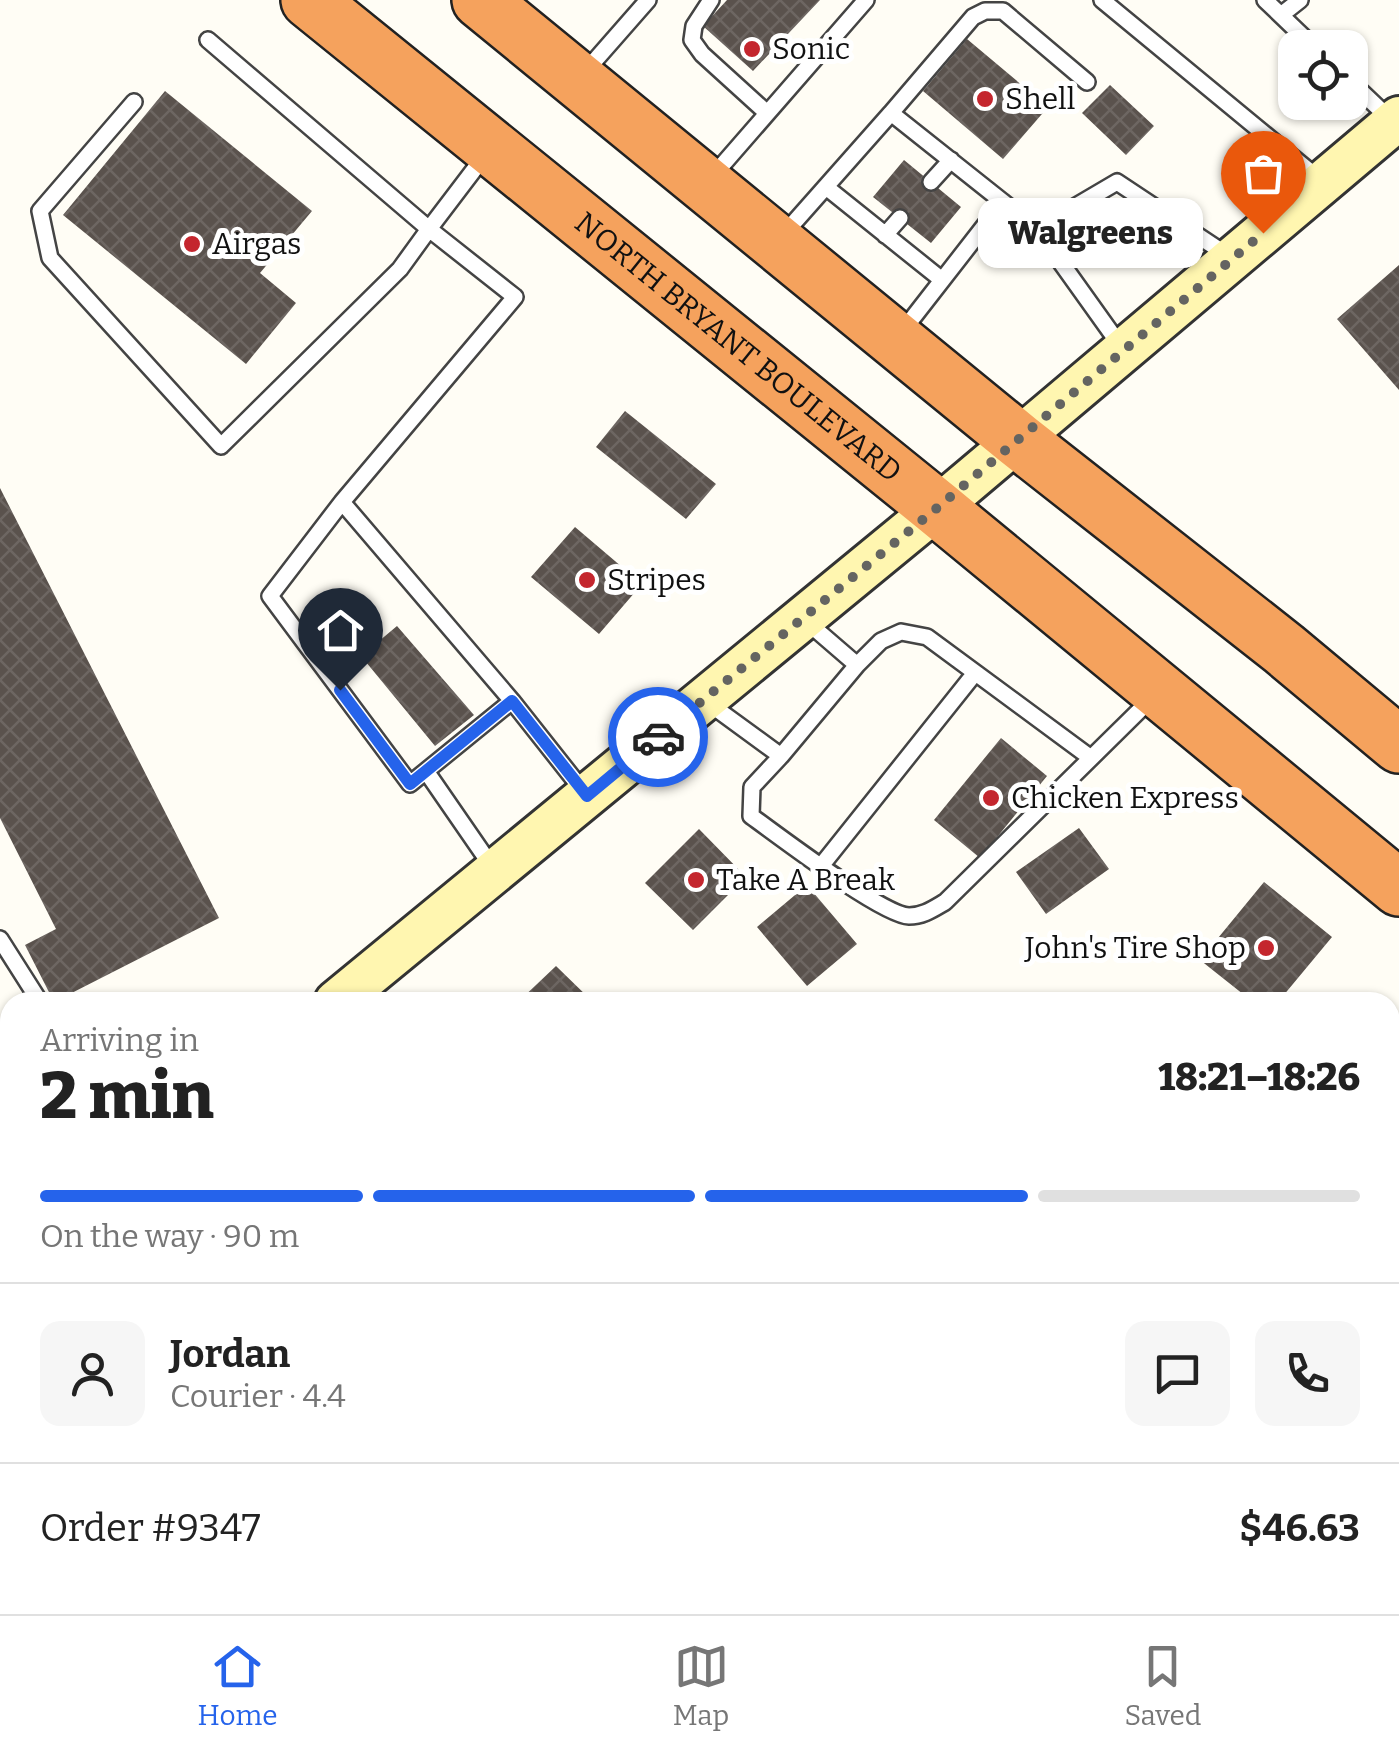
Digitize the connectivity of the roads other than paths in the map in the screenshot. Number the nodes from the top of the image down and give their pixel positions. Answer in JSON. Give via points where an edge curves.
{"nodes":[{"id":1,"x":310,"y":0,"type":"edge"},
{"id":2,"x":480,"y":0,"type":"edge"},
{"id":3,"x":648,"y":0,"type":"edge"},
{"id":4,"x":710,"y":0,"type":"edge"},
{"id":5,"x":866,"y":0,"type":"edge"},
{"id":6,"x":1102,"y":0,"type":"edge"},
{"id":7,"x":1265,"y":0,"type":"edge"},
{"id":8,"x":1300,"y":0,"type":"edge"},
{"id":9,"x":1281,"y":16,"type":"junction"},
{"id":10,"x":1296,"y":30,"type":"edge"},
{"id":11,"x":208,"y":40,"type":"dead end"},
{"id":12,"x":578,"y":80,"type":"junction"},
{"id":13,"x":1087,"y":82,"type":"dead end"},
{"id":14,"x":1368,"y":96,"type":"edge"},
{"id":15,"x":134,"y":102,"type":"dead end"},
{"id":16,"x":892,"y":113,"type":"junction"},
{"id":17,"x":767,"y":114,"type":"junction"},
{"id":18,"x":1396,"y":120,"type":"edge"},
{"id":19,"x":491,"y":147,"type":"junction"},
{"id":20,"x":951,"y":160,"type":"junction"},
{"id":21,"x":931,"y":182,"type":"dead end"},
{"id":22,"x":1324,"y":182,"type":"junction"},
{"id":23,"x":705,"y":184,"type":"junction"},
{"id":24,"x":826,"y":188,"type":"junction"},
{"id":25,"x":1003,"y":202,"type":"junction"},
{"id":26,"x":900,"y":218,"type":"dead end"},
{"id":27,"x":429,"y":229,"type":"junction"},
{"id":28,"x":1038,"y":229,"type":"junction"},
{"id":29,"x":886,"y":235,"type":"junction"},
{"id":30,"x":777,"y":242,"type":"junction"},
{"id":31,"x":1233,"y":259,"type":"junction"},
{"id":32,"x":942,"y":280,"type":"junction"},
{"id":33,"x":896,"y":340,"type":"junction"},
{"id":34,"x":1124,"y":351,"type":"junction"},
{"id":35,"x":1018,"y":440,"type":"junction"},
{"id":36,"x":342,"y":502,"type":"junction"},
{"id":37,"x":937,"y":508,"type":"junction"},
{"id":38,"x":803,"y":618,"type":"junction"},
{"id":39,"x":858,"y":665,"type":"junction"},
{"id":40,"x":976,"y":673,"type":"junction"},
{"id":41,"x":1159,"y":691,"type":"junction"},
{"id":42,"x":704,"y":700,"type":"junction"},
{"id":43,"x":512,"y":701,"type":"junction"},
{"id":44,"x":1399,"y":744,"type":"edge"},
{"id":45,"x":781,"y":756,"type":"junction"},
{"id":46,"x":1091,"y":758,"type":"junction"},
{"id":47,"x":426,"y":771,"type":"junction"},
{"id":48,"x":587,"y":796,"type":"junction"},
{"id":49,"x":822,"y":866,"type":"junction"},
{"id":50,"x":496,"y":872,"type":"junction"},
{"id":51,"x":1399,"y":888,"type":"edge"},
{"id":52,"x":0,"y":938,"type":"edge"},
{"id":53,"x":34,"y":992,"type":"edge"},
{"id":54,"x":348,"y":992,"type":"edge"}],
"edges":[{"from":1,"to":19,"type":"highway","name":"NORTH BRYANT BOULEVARD"},
{"from":2,"to":12,"type":"highway"},
{"from":3,"to":12,"type":"lane"},
{"from":4,"to":17,"type":"lane","via":[[692,40]]},
{"from":5,"to":17,"type":"lane"},
{"from":6,"to":22,"type":"lane"},
{"from":7,"to":9,"type":"lane"},
{"from":8,"to":9,"type":"lane"},
{"from":9,"to":10,"type":"lane"},
{"from":11,"to":27,"type":"lane"},
{"from":12,"to":23,"type":"highway"},
{"from":13,"to":16,"type":"lane","via":[[1003,10],[985,11],[972,17]]},
{"from":14,"to":18,"type":"lane"},
{"from":15,"to":27,"type":"lane","via":[[40,211],[50,258],[221,446],[400,268]]},
{"from":16,"to":20,"type":"lane"},
{"from":16,"to":24,"type":"lane"},
{"from":17,"to":23,"type":"lane"},
{"from":18,"to":22,"type":"main road"},
{"from":19,"to":27,"type":"lane"},
{"from":19,"to":37,"type":"highway","name":"NORTH BRYANT BOULEVARD"},
{"from":20,"to":21,"type":"lane"},
{"from":20,"to":25,"type":"lane"},
{"from":22,"to":31,"type":"main road"},
{"from":23,"to":30,"type":"highway"},
{"from":24,"to":29,"type":"lane"},
{"from":24,"to":30,"type":"lane"},
{"from":25,"to":28,"type":"lane"},
{"from":25,"to":32,"type":"lane"},
{"from":26,"to":29,"type":"lane"},
{"from":27,"to":36,"type":"lane","via":[[515,298]]},
{"from":28,"to":31,"type":"lane","via":[[1117,182]]},
{"from":28,"to":34,"type":"lane"},
{"from":29,"to":32,"type":"lane"},
{"from":30,"to":33,"type":"highway"},
{"from":31,"to":34,"type":"main road"},
{"from":32,"to":33,"type":"lane"},
{"from":33,"to":35,"type":"highway"},
{"from":34,"to":35,"type":"main road"},
{"from":35,"to":37,"type":"main road"},
{"from":35,"to":44,"type":"highway"},
{"from":36,"to":43,"type":"lane"},
{"from":36,"to":47,"type":"lane","via":[[270,596],[410,784]]},
{"from":37,"to":38,"type":"main road"},
{"from":37,"to":41,"type":"highway","name":"NORTH BRYANT BOULEVARD"},
{"from":38,"to":39,"type":"lane"},
{"from":38,"to":42,"type":"main road"},
{"from":39,"to":40,"type":"lane","via":[[881,641],[901,632],[927,637]]},
{"from":39,"to":45,"type":"lane"},
{"from":40,"to":46,"type":"lane"},
{"from":40,"to":49,"type":"lane"},
{"from":41,"to":46,"type":"lane"},
{"from":41,"to":51,"type":"highway","name":"NORTH BRYANT BOULEVARD"},
{"from":42,"to":45,"type":"lane"},
{"from":42,"to":48,"type":"main road"},
{"from":43,"to":47,"type":"lane"},
{"from":43,"to":48,"type":"lane"},
{"from":45,"to":49,"type":"lane","via":[[752,787],[751,816]]},
{"from":46,"to":49,"type":"lane","via":[[945,902],[923,914],[904,916]]},
{"from":47,"to":50,"type":"lane"},
{"from":48,"to":50,"type":"main road"},
{"from":50,"to":54,"type":"main road"},
{"from":52,"to":53,"type":"lane"}]}
